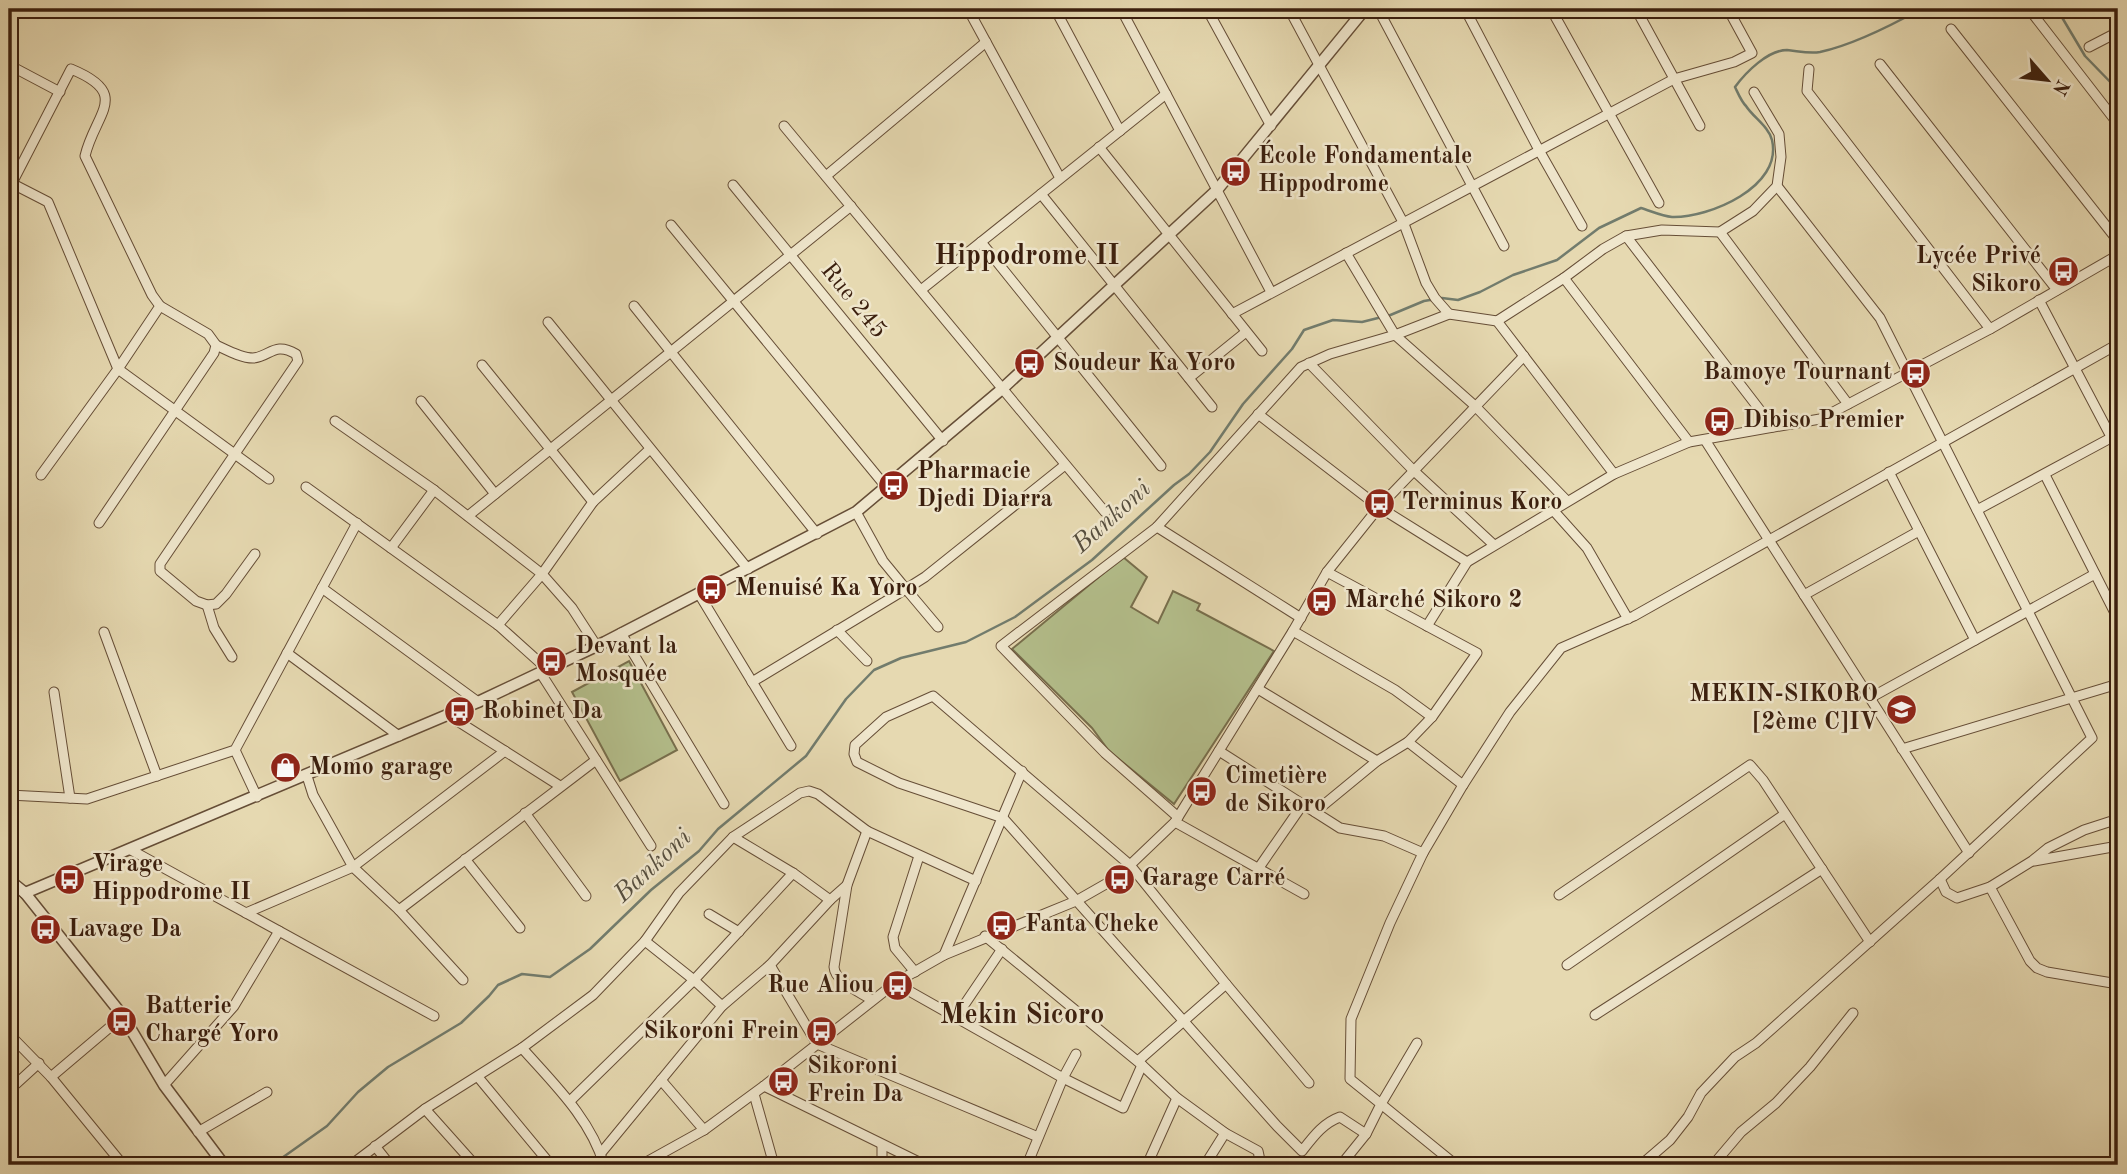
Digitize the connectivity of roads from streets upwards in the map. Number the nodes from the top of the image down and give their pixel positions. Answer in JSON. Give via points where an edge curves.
{"nodes":[{"id":1,"x":15,"y":9,"type":"edge"},
{"id":2,"x":980,"y":9,"type":"edge"},
{"id":3,"x":1055,"y":9,"type":"edge"},
{"id":4,"x":1121,"y":9,"type":"edge"},
{"id":5,"x":1207,"y":9,"type":"edge"},
{"id":6,"x":1289,"y":9,"type":"edge"},
{"id":7,"x":1365,"y":9,"type":"edge"},
{"id":8,"x":1378,"y":9,"type":"edge"},
{"id":9,"x":1465,"y":9,"type":"edge"},
{"id":10,"x":1551,"y":9,"type":"edge"},
{"id":11,"x":1636,"y":9,"type":"edge"},
{"id":12,"x":1728,"y":9,"type":"edge"},
{"id":13,"x":2029,"y":9,"type":"edge"},
{"id":14,"x":970,"y":13,"type":"edge"},
{"id":15,"x":9,"y":21,"type":"edge"},
{"id":16,"x":1951,"y":29,"type":"dead end"},
{"id":17,"x":2118,"y":32,"type":"edge"},
{"id":18,"x":986,"y":42,"type":"junction"},
{"id":19,"x":2090,"y":47,"type":"dead end"},
{"id":20,"x":1880,"y":64,"type":"dead end"},
{"id":21,"x":9,"y":65,"type":"edge"},
{"id":22,"x":1320,"y":66,"type":"junction"},
{"id":23,"x":1809,"y":69,"type":"dead end"},
{"id":24,"x":1674,"y":79,"type":"junction"},
{"id":25,"x":60,"y":92,"type":"junction"},
{"id":26,"x":1754,"y":92,"type":"dead end"},
{"id":27,"x":1166,"y":94,"type":"junction"},
{"id":28,"x":1609,"y":114,"type":"junction"},
{"id":29,"x":2118,"y":124,"type":"edge"},
{"id":30,"x":784,"y":126,"type":"dead end"},
{"id":31,"x":1271,"y":126,"type":"junction"},
{"id":32,"x":1700,"y":126,"type":"dead end"},
{"id":33,"x":1120,"y":131,"type":"junction"},
{"id":34,"x":1099,"y":147,"type":"junction"},
{"id":35,"x":1540,"y":152,"type":"junction"},
{"id":36,"x":826,"y":176,"type":"junction"},
{"id":37,"x":1060,"y":178,"type":"junction"},
{"id":38,"x":10,"y":185,"type":"edge"},
{"id":39,"x":733,"y":185,"type":"dead end"},
{"id":40,"x":1777,"y":186,"type":"junction"},
{"id":41,"x":1473,"y":187,"type":"junction"},
{"id":42,"x":1217,"y":190,"type":"junction"},
{"id":43,"x":1041,"y":194,"type":"junction"},
{"id":44,"x":1658,"y":203,"type":"dead end"},
{"id":45,"x":851,"y":206,"type":"junction"},
{"id":46,"x":1404,"y":224,"type":"junction"},
{"id":47,"x":671,"y":225,"type":"dead end"},
{"id":48,"x":1582,"y":226,"type":"dead end"},
{"id":49,"x":1720,"y":232,"type":"junction"},
{"id":50,"x":1168,"y":236,"type":"junction"},
{"id":51,"x":1626,"y":236,"type":"junction"},
{"id":52,"x":2118,"y":241,"type":"edge"},
{"id":53,"x":981,"y":242,"type":"junction"},
{"id":54,"x":1504,"y":246,"type":"dead end"},
{"id":55,"x":1346,"y":253,"type":"junction"},
{"id":56,"x":790,"y":255,"type":"junction"},
{"id":57,"x":2118,"y":255,"type":"edge"},
{"id":58,"x":1564,"y":278,"type":"junction"},
{"id":59,"x":1115,"y":286,"type":"junction"},
{"id":60,"x":920,"y":290,"type":"junction"},
{"id":61,"x":2057,"y":290,"type":"junction"},
{"id":62,"x":1271,"y":292,"type":"junction"},
{"id":63,"x":2039,"y":300,"type":"junction"},
{"id":64,"x":734,"y":301,"type":"junction"},
{"id":65,"x":160,"y":306,"type":"junction"},
{"id":66,"x":634,"y":306,"type":"dead end"},
{"id":67,"x":1232,"y":314,"type":"junction"},
{"id":68,"x":1449,"y":314,"type":"junction"},
{"id":69,"x":1497,"y":321,"type":"junction"},
{"id":70,"x":548,"y":322,"type":"dead end"},
{"id":71,"x":1990,"y":329,"type":"junction"},
{"id":72,"x":1246,"y":332,"type":"junction"},
{"id":73,"x":1395,"y":335,"type":"junction"},
{"id":74,"x":1058,"y":338,"type":"junction"},
{"id":75,"x":2118,"y":344,"type":"edge"},
{"id":76,"x":216,"y":345,"type":"junction"},
{"id":77,"x":1262,"y":351,"type":"dead end"},
{"id":78,"x":670,"y":353,"type":"junction"},
{"id":79,"x":1524,"y":356,"type":"junction"},
{"id":80,"x":1309,"y":363,"type":"junction"},
{"id":81,"x":482,"y":365,"type":"dead end"},
{"id":82,"x":2075,"y":368,"type":"junction"},
{"id":83,"x":118,"y":369,"type":"junction"},
{"id":84,"x":1908,"y":372,"type":"junction"},
{"id":85,"x":1189,"y":378,"type":"junction"},
{"id":86,"x":1002,"y":389,"type":"junction"},
{"id":87,"x":611,"y":400,"type":"junction"},
{"id":88,"x":421,"y":401,"type":"dead end"},
{"id":89,"x":1848,"y":404,"type":"junction"},
{"id":90,"x":1474,"y":405,"type":"junction"},
{"id":91,"x":1212,"y":407,"type":"dead end"},
{"id":92,"x":176,"y":411,"type":"junction"},
{"id":93,"x":1258,"y":414,"type":"junction"},
{"id":94,"x":335,"y":421,"type":"dead end"},
{"id":95,"x":1773,"y":427,"type":"junction"},
{"id":96,"x":2115,"y":436,"type":"edge"},
{"id":97,"x":1705,"y":440,"type":"junction"},
{"id":98,"x":943,"y":441,"type":"junction"},
{"id":99,"x":1689,"y":442,"type":"junction"},
{"id":100,"x":1943,"y":442,"type":"junction"},
{"id":101,"x":551,"y":449,"type":"junction"},
{"id":102,"x":650,"y":449,"type":"junction"},
{"id":103,"x":2118,"y":450,"type":"edge"},
{"id":104,"x":235,"y":455,"type":"junction"},
{"id":105,"x":1065,"y":465,"type":"junction"},
{"id":106,"x":1161,"y":466,"type":"dead end"},
{"id":107,"x":1413,"y":470,"type":"junction"},
{"id":108,"x":1889,"y":472,"type":"junction"},
{"id":109,"x":1614,"y":474,"type":"junction"},
{"id":110,"x":41,"y":475,"type":"dead end"},
{"id":111,"x":2045,"y":475,"type":"junction"},
{"id":112,"x":269,"y":479,"type":"dead end"},
{"id":113,"x":306,"y":487,"type":"dead end"},
{"id":114,"x":887,"y":488,"type":"junction"},
{"id":115,"x":434,"y":490,"type":"junction"},
{"id":116,"x":495,"y":494,"type":"junction"},
{"id":117,"x":1567,"y":501,"type":"junction"},
{"id":118,"x":593,"y":502,"type":"junction"},
{"id":119,"x":1379,"y":507,"type":"junction"},
{"id":120,"x":1553,"y":510,"type":"junction"},
{"id":121,"x":1977,"y":510,"type":"junction"},
{"id":122,"x":856,"y":512,"type":"junction"},
{"id":123,"x":1105,"y":512,"type":"dead end"},
{"id":124,"x":468,"y":516,"type":"junction"},
{"id":125,"x":99,"y":523,"type":"dead end"},
{"id":126,"x":357,"y":523,"type":"junction"},
{"id":127,"x":1157,"y":527,"type":"junction"},
{"id":128,"x":1919,"y":531,"type":"junction"},
{"id":129,"x":817,"y":534,"type":"junction"},
{"id":130,"x":1769,"y":540,"type":"junction"},
{"id":131,"x":1494,"y":545,"type":"junction"},
{"id":132,"x":391,"y":548,"type":"junction"},
{"id":133,"x":255,"y":554,"type":"dead end"},
{"id":134,"x":1467,"y":562,"type":"junction"},
{"id":135,"x":748,"y":569,"type":"junction"},
{"id":136,"x":1327,"y":572,"type":"junction"},
{"id":137,"x":542,"y":574,"type":"junction"},
{"id":138,"x":2095,"y":574,"type":"junction"},
{"id":139,"x":322,"y":588,"type":"junction"},
{"id":140,"x":906,"y":589,"type":"junction"},
{"id":141,"x":699,"y":594,"type":"junction"},
{"id":142,"x":1804,"y":595,"type":"junction"},
{"id":143,"x":207,"y":605,"type":"junction"},
{"id":144,"x":2028,"y":611,"type":"junction"},
{"id":145,"x":1301,"y":618,"type":"junction"},
{"id":146,"x":1628,"y":619,"type":"junction"},
{"id":147,"x":2118,"y":619,"type":"edge"},
{"id":148,"x":498,"y":625,"type":"junction"},
{"id":149,"x":1427,"y":626,"type":"junction"},
{"id":150,"x":938,"y":627,"type":"dead end"},
{"id":151,"x":837,"y":630,"type":"junction"},
{"id":152,"x":1293,"y":631,"type":"junction"},
{"id":153,"x":104,"y":632,"type":"dead end"},
{"id":154,"x":621,"y":633,"type":"junction"},
{"id":155,"x":1975,"y":640,"type":"junction"},
{"id":156,"x":596,"y":645,"type":"junction"},
{"id":157,"x":287,"y":653,"type":"junction"},
{"id":158,"x":232,"y":657,"type":"dead end"},
{"id":159,"x":867,"y":661,"type":"dead end"},
{"id":160,"x":543,"y":671,"type":"junction"},
{"id":161,"x":752,"y":682,"type":"junction"},
{"id":162,"x":2118,"y":684,"type":"edge"},
{"id":163,"x":1258,"y":689,"type":"junction"},
{"id":164,"x":54,"y":692,"type":"dead end"},
{"id":165,"x":1870,"y":698,"type":"junction"},
{"id":166,"x":2072,"y":698,"type":"junction"},
{"id":167,"x":478,"y":702,"type":"junction"},
{"id":168,"x":449,"y":715,"type":"junction"},
{"id":169,"x":1432,"y":717,"type":"junction"},
{"id":170,"x":399,"y":736,"type":"junction"},
{"id":171,"x":1408,"y":742,"type":"junction"},
{"id":172,"x":791,"y":746,"type":"dead end"},
{"id":173,"x":1902,"y":749,"type":"junction"},
{"id":174,"x":235,"y":750,"type":"junction"},
{"id":175,"x":505,"y":751,"type":"junction"},
{"id":176,"x":1219,"y":751,"type":"junction"},
{"id":177,"x":596,"y":760,"type":"junction"},
{"id":178,"x":1377,"y":761,"type":"junction"},
{"id":179,"x":1022,"y":771,"type":"junction"},
{"id":180,"x":157,"y":776,"type":"junction"},
{"id":181,"x":307,"y":776,"type":"junction"},
{"id":182,"x":1463,"y":785,"type":"junction"},
{"id":183,"x":560,"y":786,"type":"junction"},
{"id":184,"x":9,"y":794,"type":"edge"},
{"id":185,"x":257,"y":797,"type":"junction"},
{"id":186,"x":70,"y":798,"type":"junction"},
{"id":187,"x":724,"y":804,"type":"dead end"},
{"id":188,"x":1303,"y":804,"type":"junction"},
{"id":189,"x":1315,"y":812,"type":"junction"},
{"id":190,"x":525,"y":813,"type":"junction"},
{"id":191,"x":1785,"y":814,"type":"junction"},
{"id":192,"x":1003,"y":818,"type":"junction"},
{"id":193,"x":2118,"y":819,"type":"edge"},
{"id":194,"x":1176,"y":820,"type":"junction"},
{"id":195,"x":867,"y":831,"type":"junction"},
{"id":196,"x":733,"y":837,"type":"junction"},
{"id":197,"x":651,"y":846,"type":"dead end"},
{"id":198,"x":2118,"y":846,"type":"edge"},
{"id":199,"x":131,"y":850,"type":"junction"},
{"id":200,"x":1423,"y":853,"type":"junction"},
{"id":201,"x":1969,"y":853,"type":"junction"},
{"id":202,"x":919,"y":856,"type":"junction"},
{"id":203,"x":465,"y":859,"type":"junction"},
{"id":204,"x":2032,"y":861,"type":"junction"},
{"id":205,"x":1130,"y":864,"type":"junction"},
{"id":206,"x":353,"y":867,"type":"junction"},
{"id":207,"x":1258,"y":869,"type":"junction"},
{"id":208,"x":1822,"y":870,"type":"junction"},
{"id":209,"x":793,"y":873,"type":"junction"},
{"id":210,"x":1940,"y":879,"type":"junction"},
{"id":211,"x":9,"y":880,"type":"edge"},
{"id":212,"x":976,"y":881,"type":"junction"},
{"id":213,"x":848,"y":885,"type":"junction"},
{"id":214,"x":1990,"y":887,"type":"junction"},
{"id":215,"x":25,"y":893,"type":"junction"},
{"id":216,"x":1304,"y":894,"type":"dead end"},
{"id":217,"x":1559,"y":895,"type":"dead end"},
{"id":218,"x":586,"y":896,"type":"dead end"},
{"id":219,"x":830,"y":900,"type":"junction"},
{"id":220,"x":1076,"y":901,"type":"junction"},
{"id":221,"x":400,"y":909,"type":"junction"},
{"id":222,"x":246,"y":913,"type":"junction"},
{"id":223,"x":709,"y":914,"type":"dead end"},
{"id":224,"x":520,"y":928,"type":"dead end"},
{"id":225,"x":279,"y":931,"type":"junction"},
{"id":226,"x":739,"y":933,"type":"junction"},
{"id":227,"x":985,"y":936,"type":"junction"},
{"id":228,"x":645,"y":940,"type":"junction"},
{"id":229,"x":1870,"y":942,"type":"junction"},
{"id":230,"x":1002,"y":949,"type":"junction"},
{"id":231,"x":944,"y":955,"type":"junction"},
{"id":232,"x":770,"y":965,"type":"junction"},
{"id":233,"x":1567,"y":965,"type":"dead end"},
{"id":234,"x":915,"y":972,"type":"junction"},
{"id":235,"x":463,"y":980,"type":"dead end"},
{"id":236,"x":694,"y":980,"type":"junction"},
{"id":237,"x":895,"y":983,"type":"junction"},
{"id":238,"x":1226,"y":984,"type":"junction"},
{"id":239,"x":2118,"y":984,"type":"edge"},
{"id":240,"x":872,"y":1000,"type":"junction"},
{"id":241,"x":722,"y":1006,"type":"junction"},
{"id":242,"x":1853,"y":1013,"type":"dead end"},
{"id":243,"x":1595,"y":1015,"type":"dead end"},
{"id":244,"x":123,"y":1016,"type":"junction"},
{"id":245,"x":434,"y":1016,"type":"dead end"},
{"id":246,"x":956,"y":1017,"type":"junction"},
{"id":247,"x":1183,"y":1020,"type":"junction"},
{"id":248,"x":9,"y":1034,"type":"edge"},
{"id":249,"x":1417,"y":1043,"type":"dead end"},
{"id":250,"x":817,"y":1044,"type":"junction"},
{"id":251,"x":522,"y":1048,"type":"junction"},
{"id":252,"x":1076,"y":1054,"type":"dead end"},
{"id":253,"x":39,"y":1063,"type":"junction"},
{"id":254,"x":1140,"y":1063,"type":"junction"},
{"id":255,"x":51,"y":1077,"type":"junction"},
{"id":256,"x":478,"y":1077,"type":"junction"},
{"id":257,"x":1063,"y":1078,"type":"junction"},
{"id":258,"x":661,"y":1080,"type":"junction"},
{"id":259,"x":1309,"y":1083,"type":"dead end"},
{"id":260,"x":9,"y":1084,"type":"edge"},
{"id":261,"x":164,"y":1085,"type":"junction"},
{"id":262,"x":764,"y":1086,"type":"junction"},
{"id":263,"x":267,"y":1092,"type":"dead end"},
{"id":264,"x":754,"y":1094,"type":"junction"},
{"id":265,"x":1177,"y":1098,"type":"junction"},
{"id":266,"x":570,"y":1101,"type":"junction"},
{"id":267,"x":1381,"y":1104,"type":"junction"},
{"id":268,"x":425,"y":1109,"type":"junction"},
{"id":269,"x":704,"y":1130,"type":"junction"},
{"id":270,"x":198,"y":1132,"type":"junction"},
{"id":271,"x":1225,"y":1133,"type":"junction"},
{"id":272,"x":1366,"y":1134,"type":"junction"},
{"id":273,"x":1038,"y":1137,"type":"junction"},
{"id":274,"x":882,"y":1145,"type":"junction"},
{"id":275,"x":375,"y":1146,"type":"junction"},
{"id":276,"x":601,"y":1153,"type":"junction"},
{"id":277,"x":362,"y":1161,"type":"edge"},
{"id":278,"x":219,"y":1164,"type":"edge"},
{"id":279,"x":122,"y":1165,"type":"edge"},
{"id":280,"x":351,"y":1165,"type":"edge"},
{"id":281,"x":390,"y":1165,"type":"edge"},
{"id":282,"x":475,"y":1165,"type":"edge"},
{"id":283,"x":551,"y":1165,"type":"edge"},
{"id":284,"x":604,"y":1165,"type":"edge"},
{"id":285,"x":641,"y":1165,"type":"edge"},
{"id":286,"x":774,"y":1165,"type":"edge"},
{"id":287,"x":882,"y":1165,"type":"edge"},
{"id":288,"x":925,"y":1165,"type":"edge"},
{"id":289,"x":1027,"y":1165,"type":"edge"},
{"id":290,"x":1147,"y":1165,"type":"edge"},
{"id":291,"x":1205,"y":1165,"type":"edge"},
{"id":292,"x":1261,"y":1165,"type":"edge"},
{"id":293,"x":1341,"y":1165,"type":"edge"},
{"id":294,"x":1456,"y":1165,"type":"edge"},
{"id":295,"x":1642,"y":1165,"type":"edge"},
{"id":296,"x":1713,"y":1165,"type":"edge"}],
"edges":[{"from":1,"to":15,"type":"street"},
{"from":2,"to":14,"type":"street"},
{"from":3,"to":33,"type":"street"},
{"from":4,"to":27,"type":"street"},
{"from":5,"to":31,"type":"street"},
{"from":6,"to":22,"type":"street"},
{"from":7,"to":22,"type":"street"},
{"from":8,"to":41,"type":"street"},
{"from":9,"to":35,"type":"street"},
{"from":10,"to":28,"type":"street"},
{"from":11,"to":24,"type":"street"},
{"from":12,"to":24,"type":"street","via":[[1752,53]]},
{"from":13,"to":29,"type":"street"},
{"from":14,"to":18,"type":"street"},
{"from":16,"to":52,"type":"street"},
{"from":17,"to":19,"type":"street"},
{"from":18,"to":36,"type":"street"},
{"from":18,"to":37,"type":"street"},
{"from":20,"to":61,"type":"street"},
{"from":21,"to":25,"type":"street"},
{"from":22,"to":31,"type":"street"},
{"from":22,"to":46,"type":"street"},
{"from":23,"to":71,"type":"street","via":[[1807,91]]},
{"from":24,"to":28,"type":"street"},
{"from":24,"to":32,"type":"street"},
{"from":25,"to":38,"type":"street"},
{"from":25,"to":65,"type":"street","via":[[71,69],[99,83],[105,92],[104,111],[85,156]]},
{"from":26,"to":40,"type":"street","via":[[1779,134]]},
{"from":27,"to":33,"type":"street"},
{"from":27,"to":42,"type":"street"},
{"from":28,"to":35,"type":"street"},
{"from":28,"to":44,"type":"street"},
{"from":30,"to":36,"type":"street"},
{"from":31,"to":42,"type":"street"},
{"from":33,"to":34,"type":"street"},
{"from":34,"to":37,"type":"street"},
{"from":34,"to":50,"type":"street"},
{"from":35,"to":41,"type":"street"},
{"from":35,"to":48,"type":"street"},
{"from":36,"to":45,"type":"street"},
{"from":37,"to":43,"type":"street"},
{"from":38,"to":83,"type":"street","via":[[48,202]]},
{"from":39,"to":56,"type":"street","name":"Rue 245"},
{"from":40,"to":49,"type":"street","via":[[1752,211]]},
{"from":40,"to":84,"type":"street","via":[[1880,318]]},
{"from":41,"to":46,"type":"street"},
{"from":41,"to":54,"type":"street"},
{"from":42,"to":50,"type":"street"},
{"from":42,"to":62,"type":"street"},
{"from":43,"to":53,"type":"street"},
{"from":43,"to":59,"type":"street"},
{"from":45,"to":56,"type":"street"},
{"from":45,"to":60,"type":"street"},
{"from":46,"to":55,"type":"street"},
{"from":46,"to":68,"type":"street","via":[[1426,283]]},
{"from":47,"to":64,"type":"street"},
{"from":49,"to":51,"type":"street","via":[[1662,230]]},
{"from":49,"to":89,"type":"street"},
{"from":50,"to":59,"type":"street"},
{"from":50,"to":67,"type":"street"},
{"from":51,"to":58,"type":"street"},
{"from":51,"to":95,"type":"street"},
{"from":53,"to":60,"type":"street"},
{"from":53,"to":74,"type":"street"},
{"from":55,"to":62,"type":"street"},
{"from":55,"to":73,"type":"street"},
{"from":56,"to":64,"type":"street"},
{"from":56,"to":98,"type":"street","name":"Rue 245"},
{"from":57,"to":61,"type":"street"},
{"from":58,"to":69,"type":"street"},
{"from":58,"to":99,"type":"street"},
{"from":59,"to":74,"type":"street"},
{"from":59,"to":85,"type":"street"},
{"from":60,"to":86,"type":"street"},
{"from":61,"to":63,"type":"street"},
{"from":62,"to":67,"type":"street"},
{"from":63,"to":71,"type":"street"},
{"from":63,"to":82,"type":"street"},
{"from":64,"to":78,"type":"street"},
{"from":64,"to":114,"type":"street"},
{"from":65,"to":76,"type":"street","via":[[208,334]]},
{"from":65,"to":83,"type":"street"},
{"from":66,"to":78,"type":"street"},
{"from":67,"to":72,"type":"street"},
{"from":68,"to":69,"type":"street"},
{"from":68,"to":73,"type":"street"},
{"from":69,"to":79,"type":"street"},
{"from":70,"to":87,"type":"street"},
{"from":71,"to":84,"type":"street"},
{"from":72,"to":77,"type":"street"},
{"from":72,"to":85,"type":"street"},
{"from":73,"to":80,"type":"street"},
{"from":73,"to":90,"type":"street"},
{"from":74,"to":86,"type":"street"},
{"from":74,"to":106,"type":"street"},
{"from":75,"to":82,"type":"street"},
{"from":76,"to":92,"type":"street"},
{"from":76,"to":104,"type":"street","via":[[255,358],[274,349],[290,351],[298,361]]},
{"from":78,"to":87,"type":"street"},
{"from":78,"to":129,"type":"street"},
{"from":79,"to":90,"type":"street"},
{"from":79,"to":109,"type":"street"},
{"from":80,"to":93,"type":"street"},
{"from":80,"to":107,"type":"street"},
{"from":81,"to":101,"type":"street"},
{"from":82,"to":96,"type":"street"},
{"from":82,"to":100,"type":"street"},
{"from":83,"to":92,"type":"street"},
{"from":83,"to":110,"type":"street"},
{"from":84,"to":89,"type":"street"},
{"from":84,"to":100,"type":"street"},
{"from":85,"to":91,"type":"street"},
{"from":86,"to":98,"type":"street"},
{"from":86,"to":105,"type":"street"},
{"from":87,"to":101,"type":"street"},
{"from":87,"to":102,"type":"street"},
{"from":88,"to":116,"type":"street"},
{"from":89,"to":95,"type":"street","via":[[1820,419]]},
{"from":90,"to":107,"type":"street"},
{"from":90,"to":117,"type":"street"},
{"from":92,"to":104,"type":"street"},
{"from":92,"to":125,"type":"street"},
{"from":93,"to":119,"type":"street"},
{"from":93,"to":127,"type":"street"},
{"from":94,"to":115,"type":"street"},
{"from":95,"to":97,"type":"street"},
{"from":96,"to":103,"type":"street"},
{"from":96,"to":111,"type":"street"},
{"from":97,"to":99,"type":"street"},
{"from":97,"to":130,"type":"street"},
{"from":98,"to":114,"type":"street"},
{"from":99,"to":109,"type":"street"},
{"from":100,"to":108,"type":"street"},
{"from":100,"to":121,"type":"street"},
{"from":101,"to":116,"type":"street"},
{"from":101,"to":118,"type":"street"},
{"from":102,"to":118,"type":"street"},
{"from":102,"to":135,"type":"street"},
{"from":104,"to":112,"type":"street"},
{"from":104,"to":143,"type":"street","via":[[160,564],[160,571]]},
{"from":105,"to":123,"type":"street"},
{"from":105,"to":140,"type":"street"},
{"from":107,"to":119,"type":"street"},
{"from":107,"to":131,"type":"street"},
{"from":108,"to":128,"type":"street"},
{"from":108,"to":130,"type":"street"},
{"from":109,"to":117,"type":"street"},
{"from":111,"to":121,"type":"street"},
{"from":111,"to":138,"type":"street"},
{"from":113,"to":126,"type":"street"},
{"from":114,"to":122,"type":"street"},
{"from":115,"to":124,"type":"street"},
{"from":115,"to":132,"type":"street"},
{"from":116,"to":124,"type":"street"},
{"from":117,"to":120,"type":"street"},
{"from":118,"to":137,"type":"street"},
{"from":119,"to":134,"type":"street"},
{"from":119,"to":136,"type":"street"},
{"from":120,"to":131,"type":"street"},
{"from":120,"to":146,"type":"street","via":[[1587,548]]},
{"from":121,"to":144,"type":"street"},
{"from":122,"to":129,"type":"street"},
{"from":122,"to":140,"type":"street","via":[[883,561]]},
{"from":124,"to":137,"type":"street"},
{"from":126,"to":132,"type":"street"},
{"from":126,"to":139,"type":"street"},
{"from":127,"to":145,"type":"street"},
{"from":127,"to":194,"type":"street","via":[[1001,646]]},
{"from":128,"to":142,"type":"street"},
{"from":128,"to":155,"type":"street"},
{"from":129,"to":135,"type":"street"},
{"from":130,"to":142,"type":"street"},
{"from":130,"to":146,"type":"street"},
{"from":131,"to":134,"type":"street"},
{"from":132,"to":148,"type":"street"},
{"from":133,"to":143,"type":"street","via":[[226,594],[216,604]]},
{"from":134,"to":149,"type":"street"},
{"from":135,"to":141,"type":"street"},
{"from":136,"to":145,"type":"street"},
{"from":136,"to":149,"type":"street"},
{"from":137,"to":148,"type":"street"},
{"from":137,"to":156,"type":"street"},
{"from":138,"to":144,"type":"street"},
{"from":138,"to":147,"type":"street"},
{"from":139,"to":157,"type":"street"},
{"from":139,"to":167,"type":"street"},
{"from":140,"to":150,"type":"street"},
{"from":140,"to":151,"type":"street"},
{"from":141,"to":154,"type":"street"},
{"from":141,"to":161,"type":"street"},
{"from":142,"to":165,"type":"street"},
{"from":143,"to":158,"type":"street","via":[[214,628]]},
{"from":144,"to":155,"type":"street"},
{"from":144,"to":166,"type":"street"},
{"from":145,"to":152,"type":"street"},
{"from":146,"to":182,"type":"street","via":[[1561,648],[1510,712]]},
{"from":148,"to":160,"type":"street"},
{"from":149,"to":169,"type":"street","via":[[1477,653]]},
{"from":151,"to":159,"type":"street"},
{"from":151,"to":161,"type":"street"},
{"from":152,"to":163,"type":"street"},
{"from":152,"to":169,"type":"street"},
{"from":153,"to":180,"type":"street"},
{"from":154,"to":156,"type":"street"},
{"from":154,"to":187,"type":"street"},
{"from":155,"to":165,"type":"street"},
{"from":156,"to":160,"type":"street"},
{"from":157,"to":170,"type":"street"},
{"from":157,"to":174,"type":"street"},
{"from":160,"to":167,"type":"street"},
{"from":160,"to":177,"type":"street"},
{"from":161,"to":172,"type":"street"},
{"from":162,"to":166,"type":"street"},
{"from":163,"to":176,"type":"street"},
{"from":163,"to":178,"type":"street"},
{"from":164,"to":186,"type":"street"},
{"from":165,"to":173,"type":"street"},
{"from":166,"to":173,"type":"street"},
{"from":166,"to":201,"type":"street","via":[[2092,738]]},
{"from":167,"to":168,"type":"street"},
{"from":168,"to":170,"type":"street"},
{"from":168,"to":175,"type":"street"},
{"from":169,"to":171,"type":"street"},
{"from":170,"to":181,"type":"street"},
{"from":171,"to":178,"type":"street"},
{"from":171,"to":182,"type":"street"},
{"from":173,"to":201,"type":"street"},
{"from":174,"to":180,"type":"street"},
{"from":174,"to":185,"type":"street"},
{"from":175,"to":183,"type":"street"},
{"from":175,"to":206,"type":"street"},
{"from":176,"to":188,"type":"street"},
{"from":176,"to":194,"type":"street"},
{"from":177,"to":183,"type":"street"},
{"from":177,"to":197,"type":"street"},
{"from":178,"to":189,"type":"street"},
{"from":179,"to":192,"type":"street"},
{"from":179,"to":192,"type":"street","via":[[933,696],[886,717],[855,745],[857,762],[899,783]]},
{"from":179,"to":205,"type":"street"},
{"from":180,"to":186,"type":"street","via":[[87,799]]},
{"from":181,"to":185,"type":"street"},
{"from":181,"to":206,"type":"street"},
{"from":182,"to":200,"type":"street"},
{"from":183,"to":190,"type":"street"},
{"from":184,"to":186,"type":"street"},
{"from":185,"to":199,"type":"street"},
{"from":188,"to":189,"type":"street"},
{"from":188,"to":207,"type":"street"},
{"from":189,"to":200,"type":"street","via":[[1340,828],[1384,836]]},
{"from":190,"to":203,"type":"street"},
{"from":190,"to":218,"type":"street"},
{"from":191,"to":208,"type":"street"},
{"from":191,"to":217,"type":"street","via":[[1750,765]]},
{"from":191,"to":233,"type":"street"},
{"from":192,"to":212,"type":"street"},
{"from":192,"to":220,"type":"street"},
{"from":193,"to":204,"type":"street","via":[[2084,830]]},
{"from":194,"to":205,"type":"street"},
{"from":194,"to":207,"type":"street"},
{"from":195,"to":196,"type":"street","via":[[809,791]]},
{"from":195,"to":202,"type":"street"},
{"from":195,"to":213,"type":"street"},
{"from":196,"to":209,"type":"street"},
{"from":196,"to":228,"type":"street","via":[[679,893]]},
{"from":198,"to":204,"type":"street"},
{"from":199,"to":215,"type":"street"},
{"from":199,"to":222,"type":"street"},
{"from":200,"to":267,"type":"street","via":[[1351,1019],[1350,1079]]},
{"from":201,"to":210,"type":"street"},
{"from":202,"to":212,"type":"street"},
{"from":202,"to":234,"type":"street","via":[[893,937],[895,948]]},
{"from":203,"to":221,"type":"street"},
{"from":203,"to":224,"type":"street"},
{"from":204,"to":214,"type":"street"},
{"from":205,"to":220,"type":"street"},
{"from":205,"to":238,"type":"street"},
{"from":206,"to":221,"type":"street"},
{"from":206,"to":222,"type":"street"},
{"from":207,"to":216,"type":"street"},
{"from":208,"to":229,"type":"street"},
{"from":208,"to":243,"type":"street"},
{"from":209,"to":219,"type":"street"},
{"from":209,"to":226,"type":"street"},
{"from":210,"to":214,"type":"street","via":[[1946,892],[1956,898]]},
{"from":210,"to":229,"type":"street"},
{"from":211,"to":215,"type":"street"},
{"from":212,"to":231,"type":"street"},
{"from":213,"to":219,"type":"street"},
{"from":213,"to":240,"type":"street","via":[[835,974]]},
{"from":214,"to":239,"type":"street","via":[[2036,968]]},
{"from":215,"to":244,"type":"street"},
{"from":219,"to":232,"type":"street"},
{"from":220,"to":227,"type":"street"},
{"from":220,"to":247,"type":"street"},
{"from":221,"to":235,"type":"street"},
{"from":222,"to":225,"type":"street"},
{"from":223,"to":226,"type":"street"},
{"from":225,"to":245,"type":"street"},
{"from":225,"to":261,"type":"street","via":[[233,1006]]},
{"from":226,"to":236,"type":"street"},
{"from":227,"to":230,"type":"street"},
{"from":227,"to":231,"type":"street"},
{"from":228,"to":236,"type":"street"},
{"from":228,"to":251,"type":"street","via":[[593,995]]},
{"from":229,"to":295,"type":"street","via":[[1735,1057],[1701,1093],[1670,1140]]},
{"from":230,"to":246,"type":"street"},
{"from":230,"to":254,"type":"street"},
{"from":231,"to":234,"type":"street"},
{"from":232,"to":241,"type":"street"},
{"from":232,"to":250,"type":"street"},
{"from":234,"to":237,"type":"street"},
{"from":236,"to":241,"type":"street"},
{"from":236,"to":266,"type":"street"},
{"from":237,"to":240,"type":"street"},
{"from":237,"to":246,"type":"street"},
{"from":238,"to":247,"type":"street"},
{"from":238,"to":259,"type":"street"},
{"from":240,"to":250,"type":"street"},
{"from":241,"to":258,"type":"street"},
{"from":242,"to":296,"type":"street","via":[[1810,1067]]},
{"from":244,"to":255,"type":"street"},
{"from":244,"to":261,"type":"street"},
{"from":246,"to":257,"type":"street"},
{"from":247,"to":254,"type":"street"},
{"from":247,"to":272,"type":"street","via":[[1302,1151],[1321,1127],[1340,1117]]},
{"from":248,"to":253,"type":"street"},
{"from":249,"to":267,"type":"street"},
{"from":250,"to":262,"type":"street"},
{"from":250,"to":273,"type":"street"},
{"from":251,"to":256,"type":"street"},
{"from":251,"to":266,"type":"street"},
{"from":252,"to":257,"type":"street"},
{"from":253,"to":255,"type":"street"},
{"from":253,"to":260,"type":"street","via":[[16,1084]]},
{"from":254,"to":257,"type":"street","via":[[1123,1108]]},
{"from":254,"to":265,"type":"street"},
{"from":255,"to":279,"type":"street"},
{"from":256,"to":268,"type":"street"},
{"from":256,"to":283,"type":"street"},
{"from":257,"to":273,"type":"street"},
{"from":258,"to":269,"type":"street"},
{"from":258,"to":276,"type":"street"},
{"from":261,"to":270,"type":"street"},
{"from":262,"to":264,"type":"street"},
{"from":262,"to":274,"type":"street"},
{"from":263,"to":270,"type":"street"},
{"from":264,"to":269,"type":"street"},
{"from":264,"to":286,"type":"street"},
{"from":265,"to":271,"type":"street"},
{"from":265,"to":290,"type":"street"},
{"from":266,"to":276,"type":"street"},
{"from":267,"to":272,"type":"street"},
{"from":267,"to":294,"type":"street"},
{"from":268,"to":275,"type":"street"},
{"from":268,"to":282,"type":"street"},
{"from":269,"to":285,"type":"street"},
{"from":270,"to":278,"type":"street"},
{"from":271,"to":291,"type":"street"},
{"from":271,"to":292,"type":"street","via":[[1258,1151]]},
{"from":272,"to":293,"type":"street"},
{"from":273,"to":289,"type":"street"},
{"from":274,"to":287,"type":"street"},
{"from":274,"to":288,"type":"street"},
{"from":275,"to":277,"type":"street"},
{"from":275,"to":281,"type":"street"},
{"from":276,"to":284,"type":"street"},
{"from":277,"to":280,"type":"street"}]}
